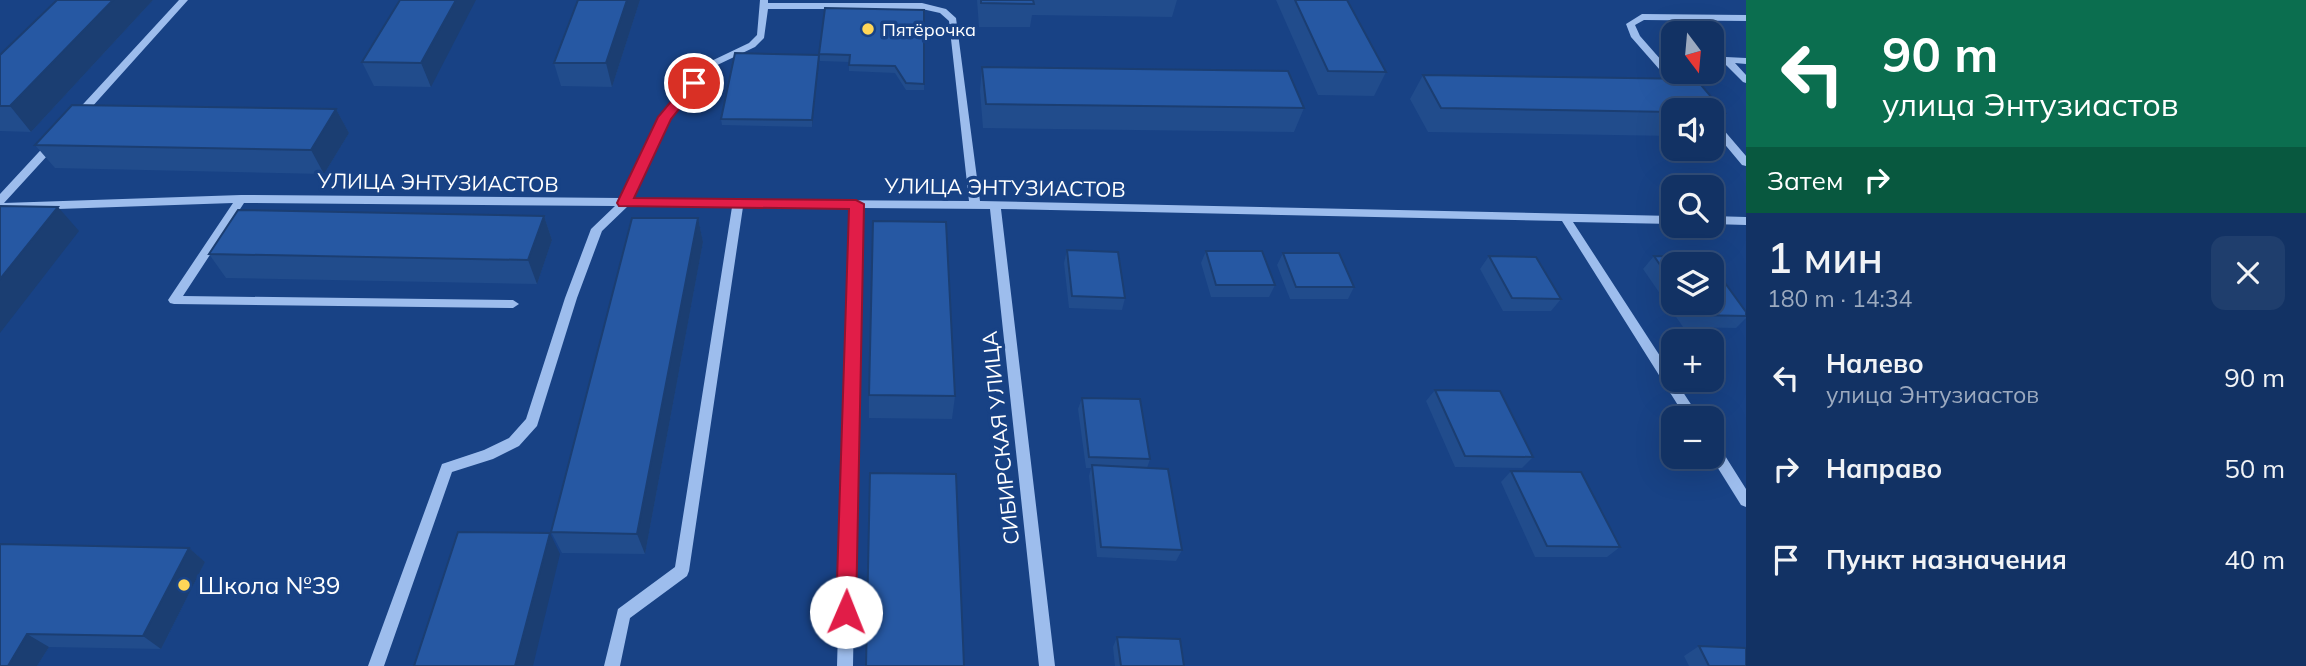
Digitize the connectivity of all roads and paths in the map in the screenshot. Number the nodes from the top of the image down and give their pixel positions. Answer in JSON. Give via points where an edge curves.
{"nodes":[{"id":1,"x":184,"y":0,"type":"edge"},
{"id":2,"x":764,"y":3,"type":"edge"},
{"id":3,"x":1746,"y":18,"type":"edge"},
{"id":4,"x":1746,"y":61,"type":"edge"},
{"id":5,"x":1746,"y":80,"type":"edge"},
{"id":6,"x":1689,"y":98,"type":"edge"},
{"id":7,"x":74,"y":121,"type":"edge"},
{"id":8,"x":64,"y":131,"type":"edge"},
{"id":9,"x":1724,"y":137,"type":"edge"},
{"id":10,"x":1746,"y":163,"type":"edge"},
{"id":11,"x":241,"y":199,"type":"junction"},
{"id":12,"x":0,"y":201,"type":"edge"},
{"id":13,"x":624,"y":203,"type":"junction"},
{"id":14,"x":738,"y":203,"type":"junction"},
{"id":15,"x":856,"y":204,"type":"junction"},
{"id":16,"x":975,"y":205,"type":"junction"},
{"id":17,"x":995,"y":206,"type":"junction"},
{"id":18,"x":0,"y":207,"type":"edge"},
{"id":19,"x":1565,"y":218,"type":"junction"},
{"id":20,"x":1661,"y":220,"type":"edge"},
{"id":21,"x":1724,"y":220,"type":"edge"},
{"id":22,"x":1746,"y":221,"type":"edge"},
{"id":23,"x":513,"y":304,"type":"dead end"},
{"id":24,"x":1685,"y":406,"type":"edge"},
{"id":25,"x":1724,"y":466,"type":"edge"},
{"id":26,"x":1746,"y":501,"type":"edge"},
{"id":27,"x":376,"y":666,"type":"edge"},
{"id":28,"x":612,"y":666,"type":"edge"},
{"id":29,"x":845,"y":666,"type":"edge"},
{"id":30,"x":1047,"y":666,"type":"edge"}],
"edges":[{"from":1,"to":7,"type":"street"},
{"from":2,"to":13,"type":"street","via":[[761,36],[708,66],[665,117]]},
{"from":2,"to":16,"type":"street","via":[[922,6],[943,11],[953,20]]},
{"from":3,"to":6,"type":"street","via":[[1642,17],[1630,24]]},
{"from":4,"to":5,"type":"street","via":[[1726,60]]},
{"from":8,"to":12,"type":"street"},
{"from":9,"to":10,"type":"street"},
{"from":11,"to":13,"type":"street","name":"УЛИЦА ЭНТУЗИАСТОВ"},
{"from":11,"to":18,"type":"street","name":"УЛИЦА ЭНТУЗИАСТОВ"},
{"from":11,"to":23,"type":"street","via":[[174,300]]},
{"from":13,"to":14,"type":"street","name":"УЛИЦА ЭНТУЗИАСТОВ"},
{"from":13,"to":27,"type":"street","via":[[597,229],[532,422],[513,442],[447,468]]},
{"from":14,"to":15,"type":"street","name":"УЛИЦА ЭНТУЗИАСТОВ"},
{"from":14,"to":28,"type":"street","via":[[682,571],[623,614]]},
{"from":15,"to":16,"type":"street","name":"УЛИЦА ЭНТУЗИАСТОВ"},
{"from":15,"to":29,"type":"street"},
{"from":16,"to":17,"type":"street","name":"УЛИЦА ЭНТУЗИАСТОВ"},
{"from":17,"to":19,"type":"street","name":"УЛИЦА ЭНТУЗИАСТОВ"},
{"from":17,"to":30,"type":"street","name":"СИБИРСКАЯ УЛИЦА"},
{"from":19,"to":20,"type":"street","name":"УЛИЦА ЭНТУЗИАСТОВ"},
{"from":19,"to":24,"type":"street"},
{"from":21,"to":22,"type":"street"},
{"from":25,"to":26,"type":"street"}]}
